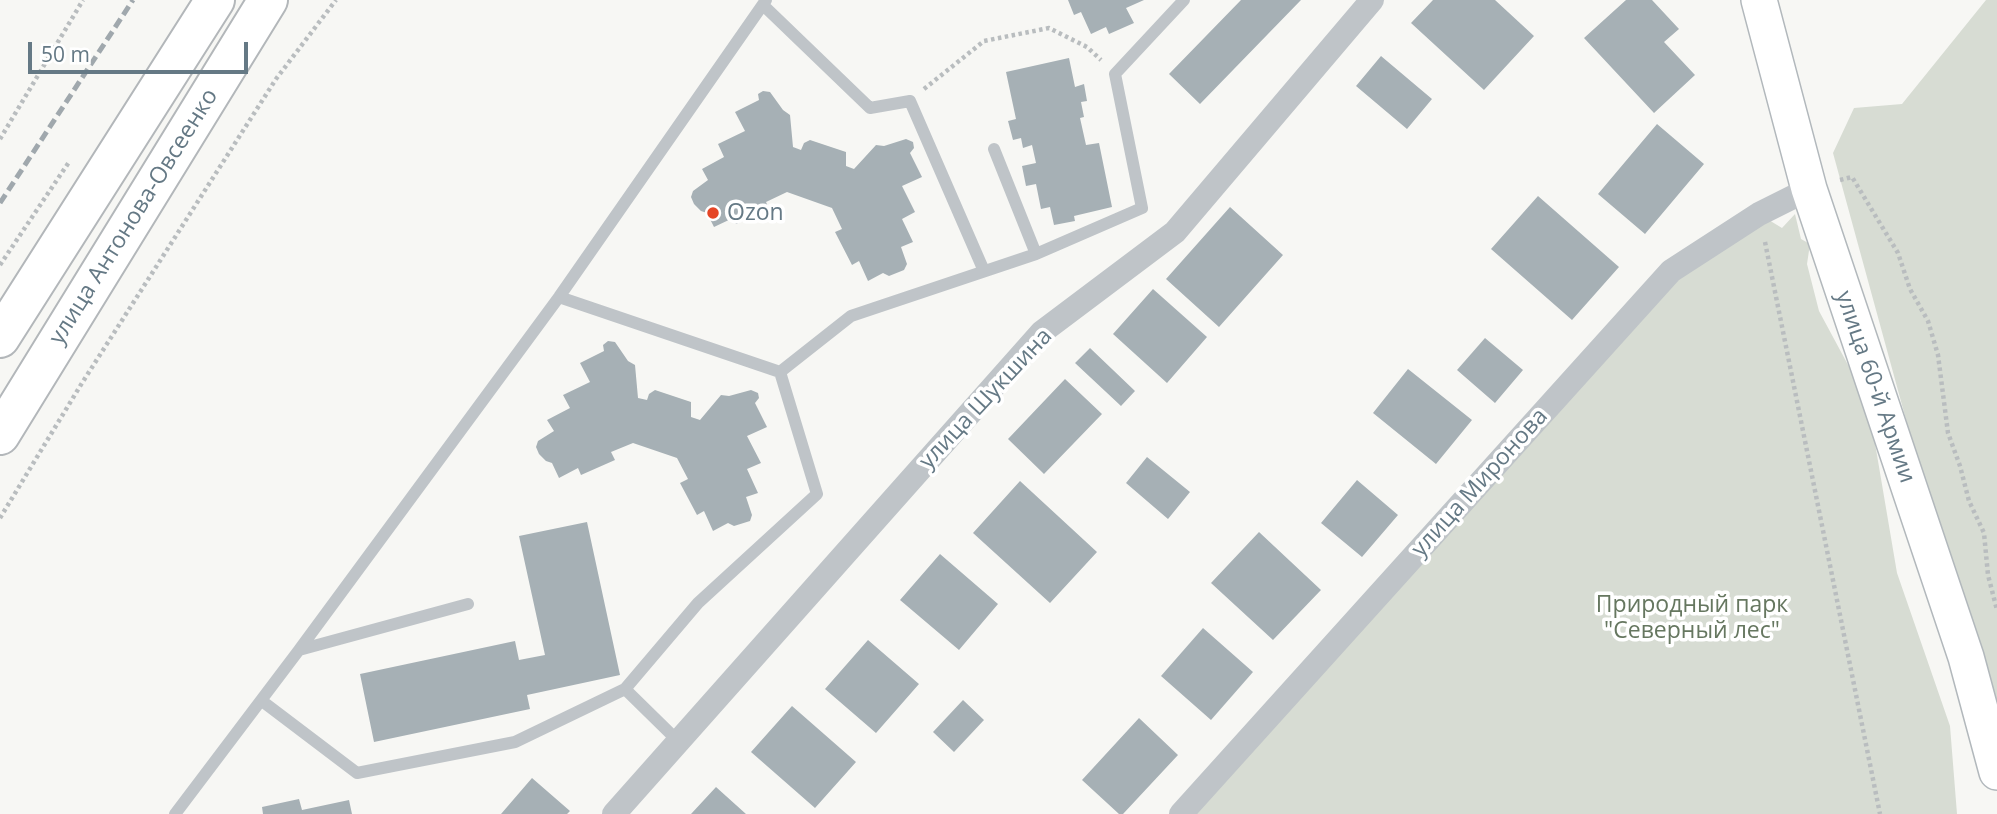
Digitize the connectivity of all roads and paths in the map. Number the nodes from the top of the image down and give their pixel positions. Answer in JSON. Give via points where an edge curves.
{"nodes":[{"id":1,"x":83,"y":0,"type":"edge"},
{"id":2,"x":215,"y":0,"type":"edge"},
{"id":3,"x":268,"y":0,"type":"edge"},
{"id":4,"x":336,"y":0,"type":"edge"},
{"id":5,"x":1372,"y":0,"type":"edge"},
{"id":6,"x":1759,"y":0,"type":"edge"},
{"id":7,"x":765,"y":2,"type":"edge"},
{"id":8,"x":1180,"y":2,"type":"edge"},
{"id":9,"x":1115,"y":74,"type":"junction"},
{"id":10,"x":910,"y":101,"type":"junction"},
{"id":11,"x":0,"y":139,"type":"edge"},
{"id":12,"x":994,"y":149,"type":"dead end"},
{"id":13,"x":1809,"y":188,"type":"junction"},
{"id":14,"x":1759,"y":214,"type":"junction"},
{"id":15,"x":1036,"y":254,"type":"junction"},
{"id":16,"x":984,"y":271,"type":"junction"},
{"id":17,"x":559,"y":297,"type":"junction"},
{"id":18,"x":0,"y":338,"type":"edge"},
{"id":19,"x":780,"y":372,"type":"junction"},
{"id":20,"x":0,"y":435,"type":"edge"},
{"id":21,"x":0,"y":519,"type":"edge"},
{"id":22,"x":468,"y":604,"type":"dead end"},
{"id":23,"x":1997,"y":610,"type":"edge"},
{"id":24,"x":299,"y":650,"type":"junction"},
{"id":25,"x":625,"y":689,"type":"junction"},
{"id":26,"x":262,"y":701,"type":"junction"},
{"id":27,"x":678,"y":741,"type":"junction"},
{"id":28,"x":1997,"y":772,"type":"edge"},
{"id":29,"x":175,"y":814,"type":"edge"},
{"id":30,"x":614,"y":814,"type":"edge"},
{"id":31,"x":1181,"y":814,"type":"edge"},
{"id":32,"x":1880,"y":814,"type":"edge"}],
"edges":[{"from":1,"to":11,"type":"path"},
{"from":2,"to":18,"type":"highway"},
{"from":3,"to":20,"type":"highway","name":"улица Антонова-Овсеенко"},
{"from":4,"to":21,"type":"path","via":[[276,79]]},
{"from":5,"to":27,"type":"street","name":"улица Шукшина","via":[[1175,232],[1042,332]]},
{"from":6,"to":13,"type":"street","name":"улица 60-й Армии"},
{"from":7,"to":10,"type":"lane","via":[[870,108]]},
{"from":7,"to":17,"type":"lane"},
{"from":8,"to":9,"type":"lane"},
{"from":9,"to":10,"type":"path","via":[[1087,47],[1049,28],[984,41]]},
{"from":9,"to":15,"type":"lane","via":[[1142,208]]},
{"from":10,"to":16,"type":"lane"},
{"from":12,"to":15,"type":"lane"},
{"from":13,"to":14,"type":"street","name":"улица Миронова"},
{"from":13,"to":23,"type":"path","via":[[1852,177],[1898,253],[1938,355],[1948,433],[1984,533]]},
{"from":13,"to":28,"type":"street","name":"улица 60-й Армии","via":[[1966,657]]},
{"from":14,"to":31,"type":"street","name":"улица Миронова","via":[[1671,271]]},
{"from":14,"to":32,"type":"path"},
{"from":15,"to":16,"type":"lane"},
{"from":16,"to":19,"type":"lane","via":[[851,316]]},
{"from":17,"to":19,"type":"lane"},
{"from":17,"to":24,"type":"lane"},
{"from":19,"to":25,"type":"lane","via":[[817,494],[698,603]]},
{"from":22,"to":24,"type":"lane"},
{"from":24,"to":26,"type":"lane"},
{"from":25,"to":26,"type":"lane","via":[[515,742],[357,774]]},
{"from":25,"to":27,"type":"lane"},
{"from":26,"to":29,"type":"lane"},
{"from":27,"to":30,"type":"street","name":"улица Шукшина"}]}
